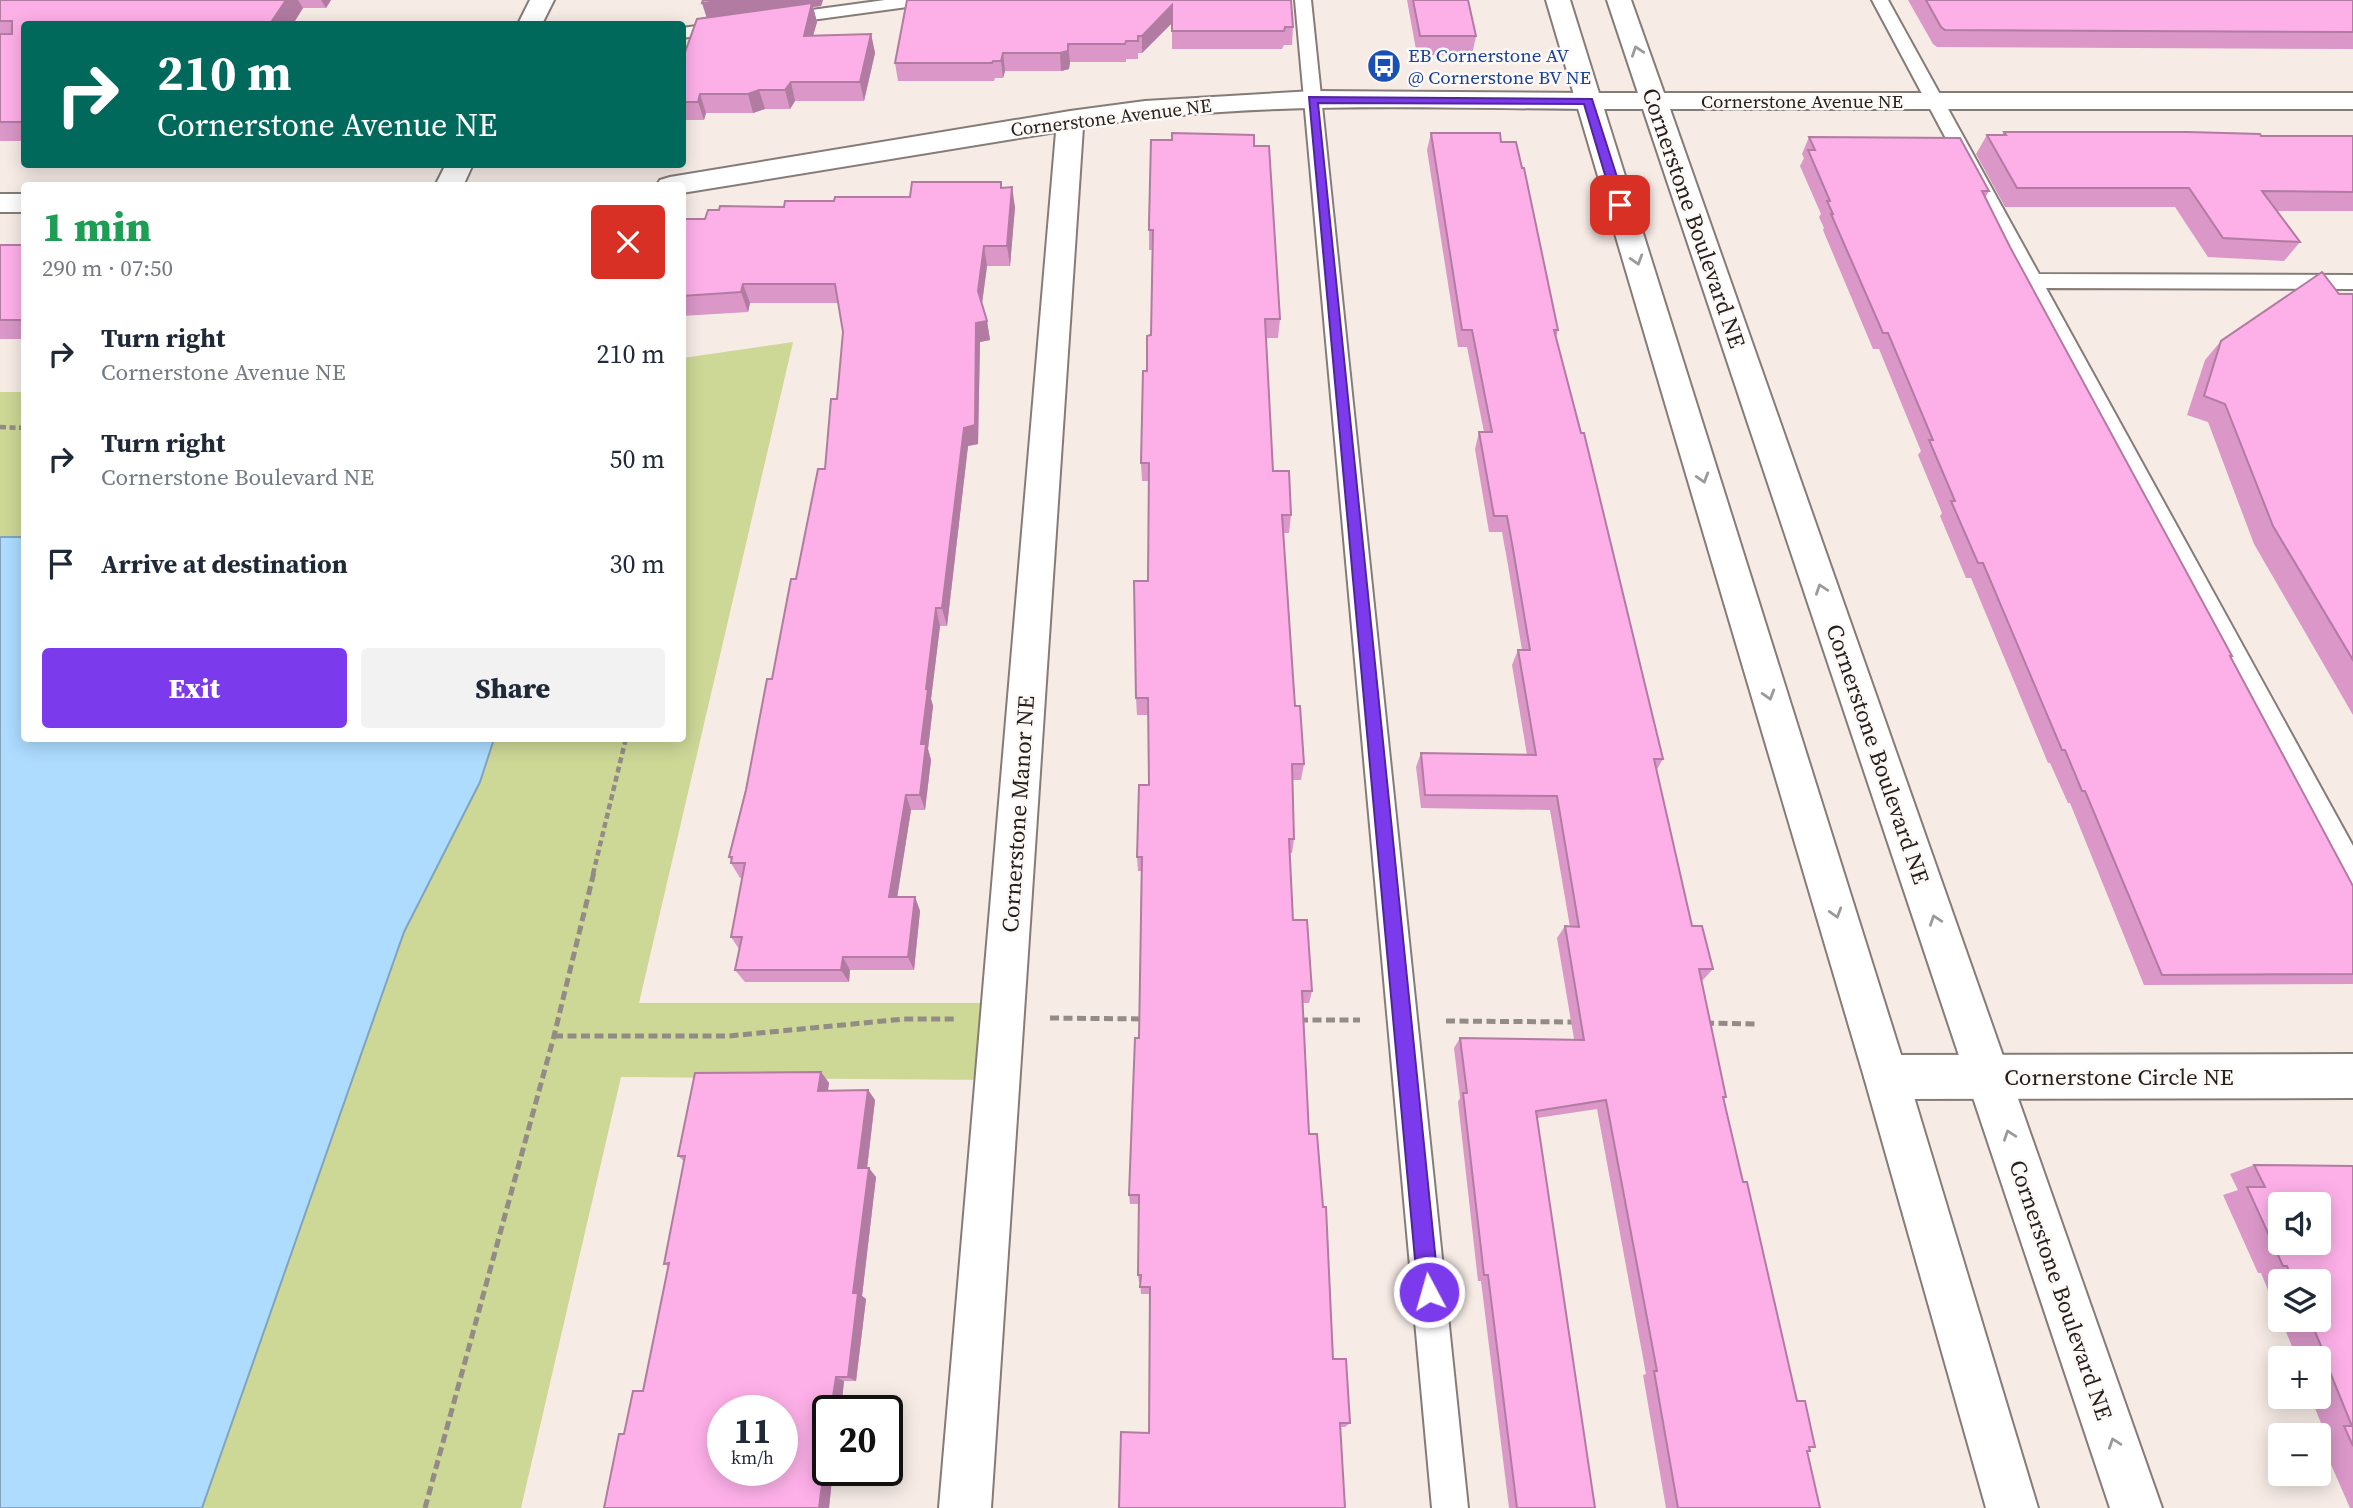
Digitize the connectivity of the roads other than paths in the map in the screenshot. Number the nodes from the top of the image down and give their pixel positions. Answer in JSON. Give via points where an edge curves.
{"nodes":[{"id":1,"x":542,"y":0,"type":"edge"},
{"id":2,"x":922,"y":0,"type":"edge"},
{"id":3,"x":1303,"y":0,"type":"edge"},
{"id":4,"x":1558,"y":0,"type":"edge"},
{"id":5,"x":1619,"y":0,"type":"edge"},
{"id":6,"x":1880,"y":0,"type":"edge"},
{"id":7,"x":532,"y":21,"type":"edge"},
{"id":8,"x":686,"y":32,"type":"edge"},
{"id":9,"x":1313,"y":99,"type":"junction"},
{"id":10,"x":1588,"y":101,"type":"junction"},
{"id":11,"x":1654,"y":101,"type":"junction"},
{"id":12,"x":1935,"y":101,"type":"junction"},
{"id":13,"x":2353,"y":101,"type":"edge"},
{"id":14,"x":1070,"y":119,"type":"junction"},
{"id":15,"x":686,"y":183,"type":"edge"},
{"id":16,"x":0,"y":203,"type":"edge"},
{"id":17,"x":21,"y":203,"type":"edge"},
{"id":18,"x":2032,"y":281,"type":"junction"},
{"id":19,"x":2353,"y":282,"type":"edge"},
{"id":20,"x":2353,"y":873,"type":"edge"},
{"id":21,"x":2353,"y":1076,"type":"edge"},
{"id":22,"x":1886,"y":1077,"type":"junction"},
{"id":23,"x":1989,"y":1077,"type":"junction"},
{"id":24,"x":965,"y":1508,"type":"edge"},
{"id":25,"x":1450,"y":1508,"type":"edge"},
{"id":26,"x":2012,"y":1508,"type":"edge"},
{"id":27,"x":2136,"y":1508,"type":"edge"}],
"edges":[{"from":1,"to":7,"type":"street"},
{"from":2,"to":8,"type":"lane"},
{"from":3,"to":9,"type":"lane"},
{"from":4,"to":10,"type":"street"},
{"from":11,"to":5,"type":"street","name":"Cornerstone Boulevard NE","one_way":true},
{"from":6,"to":12,"type":"lane"},
{"from":9,"to":10,"type":"street","name":"Cornerstone Avenue NE"},
{"from":9,"to":14,"type":"street","name":"Cornerstone Avenue NE","via":[[1145,109]]},
{"from":9,"to":25,"type":"lane"},
{"from":10,"to":11,"type":"street","name":"Cornerstone Avenue NE"},
{"from":10,"to":22,"type":"street","one_way":true},
{"from":11,"to":12,"type":"street","name":"Cornerstone Avenue NE"},
{"from":23,"to":11,"type":"street","name":"Cornerstone Boulevard NE","one_way":true},
{"from":12,"to":13,"type":"street","name":"Cornerstone Avenue NE"},
{"from":12,"to":18,"type":"lane"},
{"from":14,"to":15,"type":"street","name":"Cornerstone Avenue NE"},
{"from":14,"to":24,"type":"street","name":"Cornerstone Manor NE"},
{"from":16,"to":17,"type":"street"},
{"from":18,"to":19,"type":"lane"},
{"from":18,"to":20,"type":"lane"},
{"from":21,"to":23,"type":"street","name":"Cornerstone Circle NE"},
{"from":22,"to":23,"type":"street","name":"Cornerstone Circle NE"},
{"from":22,"to":26,"type":"street"},
{"from":27,"to":23,"type":"street","name":"Cornerstone Boulevard NE","one_way":true}]}
